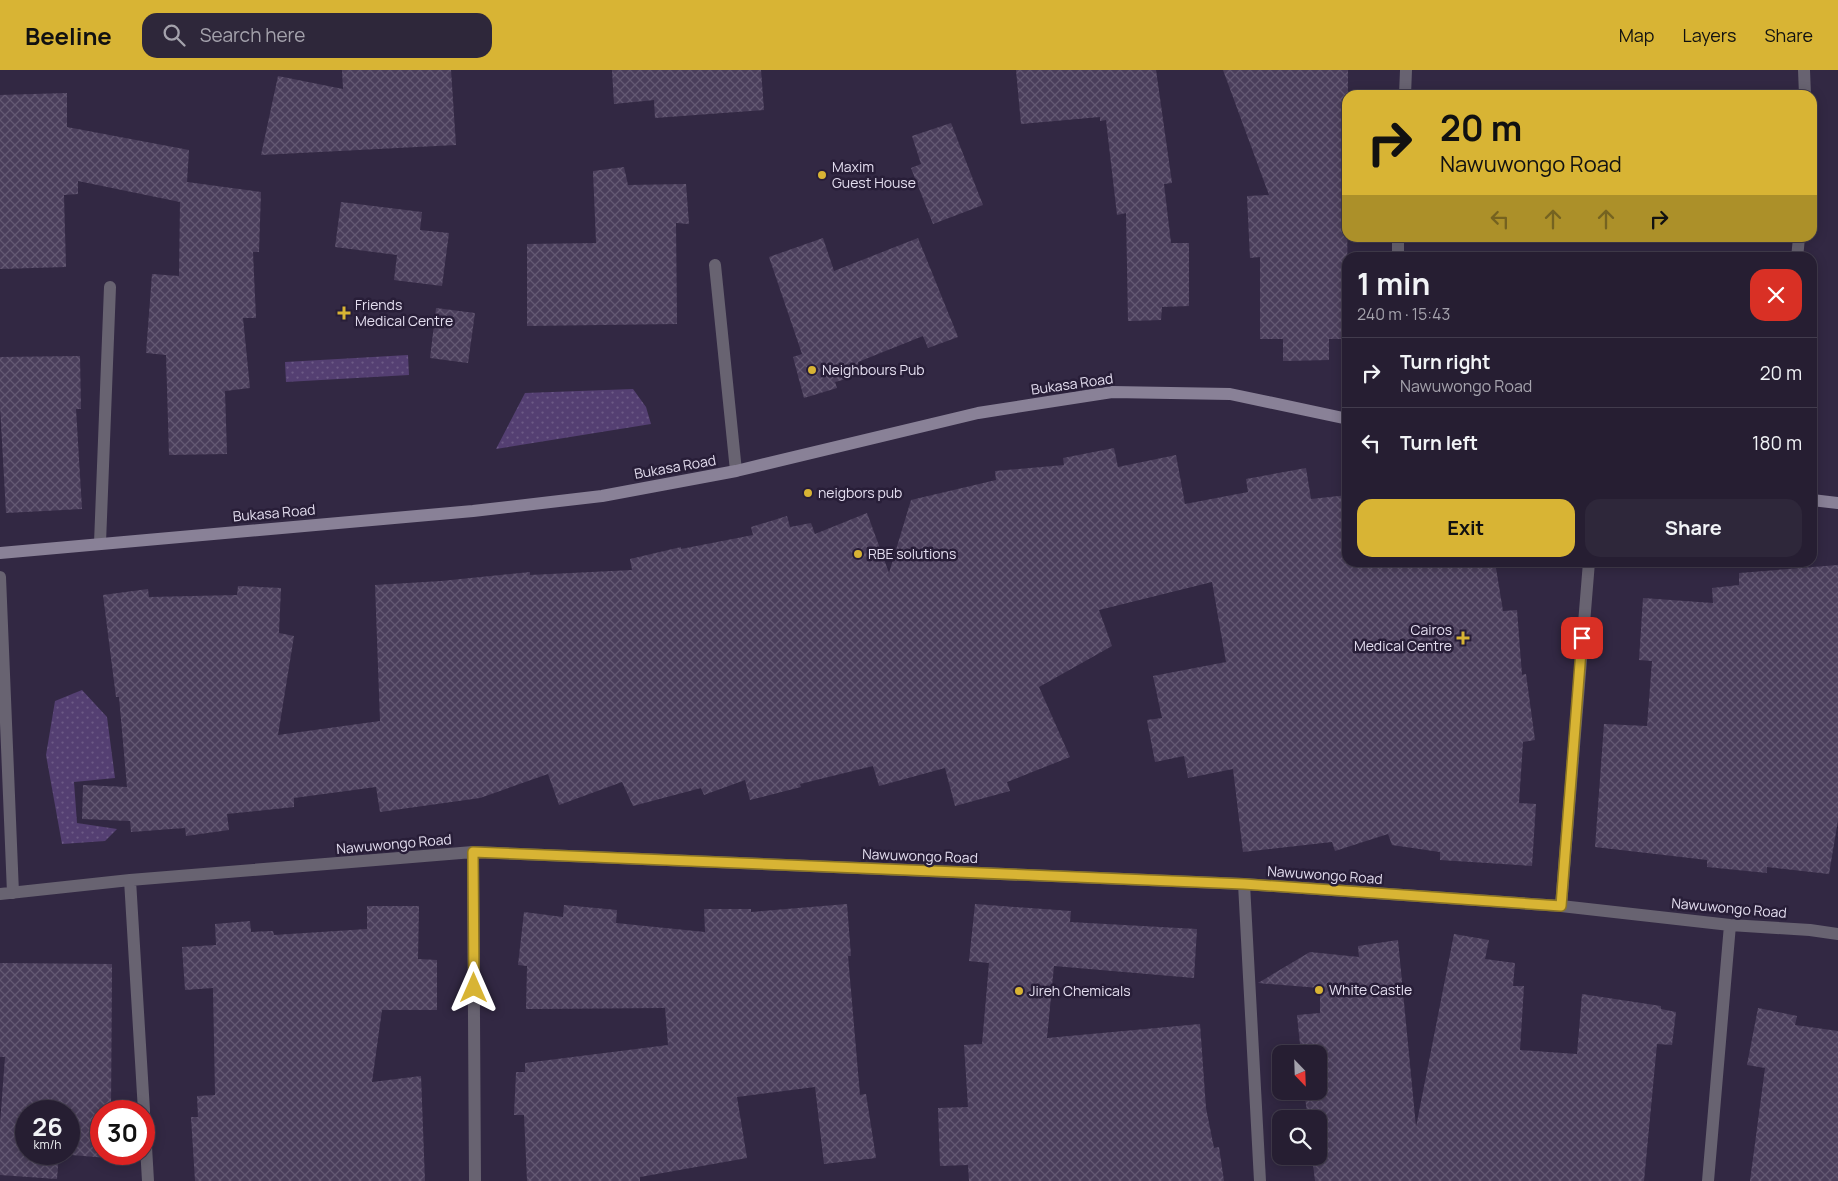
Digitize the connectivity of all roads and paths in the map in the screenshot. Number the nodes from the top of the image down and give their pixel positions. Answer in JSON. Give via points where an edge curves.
{"nodes":[{"id":1,"x":1406,"y":70,"type":"edge"},
{"id":2,"x":1804,"y":70,"type":"edge"},
{"id":3,"x":1405,"y":90,"type":"edge"},
{"id":4,"x":1805,"y":90,"type":"edge"},
{"id":5,"x":715,"y":265,"type":"dead end"},
{"id":6,"x":110,"y":287,"type":"dead end"},
{"id":7,"x":1342,"y":418,"type":"edge"},
{"id":8,"x":736,"y":471,"type":"junction"},
{"id":9,"x":1817,"y":501,"type":"edge"},
{"id":10,"x":1838,"y":503,"type":"edge"},
{"id":11,"x":100,"y":543,"type":"junction"},
{"id":12,"x":0,"y":553,"type":"edge"},
{"id":13,"x":1588,"y":567,"type":"edge"},
{"id":14,"x":0,"y":577,"type":"edge"},
{"id":15,"x":473,"y":852,"type":"junction"},
{"id":16,"x":130,"y":880,"type":"junction"},
{"id":17,"x":1244,"y":884,"type":"junction"},
{"id":18,"x":13,"y":893,"type":"junction"},
{"id":19,"x":0,"y":894,"type":"edge"},
{"id":20,"x":1561,"y":906,"type":"junction"},
{"id":21,"x":1730,"y":925,"type":"junction"},
{"id":22,"x":1838,"y":934,"type":"edge"},
{"id":23,"x":143,"y":1100,"type":"edge"},
{"id":24,"x":147,"y":1165,"type":"edge"},
{"id":25,"x":148,"y":1181,"type":"edge"},
{"id":26,"x":475,"y":1181,"type":"edge"},
{"id":27,"x":1260,"y":1181,"type":"edge"},
{"id":28,"x":1708,"y":1181,"type":"edge"}],
"edges":[{"from":1,"to":3,"type":"street"},
{"from":2,"to":4,"type":"street"},
{"from":5,"to":8,"type":"street"},
{"from":6,"to":11,"type":"street"},
{"from":7,"to":8,"type":"street","name":"Bukasa Road","via":[[1230,394],[1112,392],[978,413]]},
{"from":8,"to":11,"type":"street","name":"Bukasa Road","via":[[602,496],[473,511]]},
{"from":9,"to":10,"type":"street"},
{"from":11,"to":12,"type":"street","name":"Bukasa Road"},
{"from":13,"to":20,"type":"street"},
{"from":14,"to":18,"type":"street"},
{"from":15,"to":16,"type":"street","name":"Nawuwongo Road"},
{"from":15,"to":17,"type":"street","name":"Nawuwongo Road"},
{"from":15,"to":26,"type":"street"},
{"from":16,"to":18,"type":"street","name":"Nawuwongo Road"},
{"from":16,"to":23,"type":"street"},
{"from":17,"to":20,"type":"street","name":"Nawuwongo Road"},
{"from":17,"to":27,"type":"street"},
{"from":18,"to":19,"type":"street","name":"Nawuwongo Road"},
{"from":20,"to":21,"type":"street","name":"Nawuwongo Road"},
{"from":21,"to":22,"type":"street","name":"Nawuwongo Road"},
{"from":21,"to":28,"type":"street"},
{"from":24,"to":25,"type":"street"}]}
